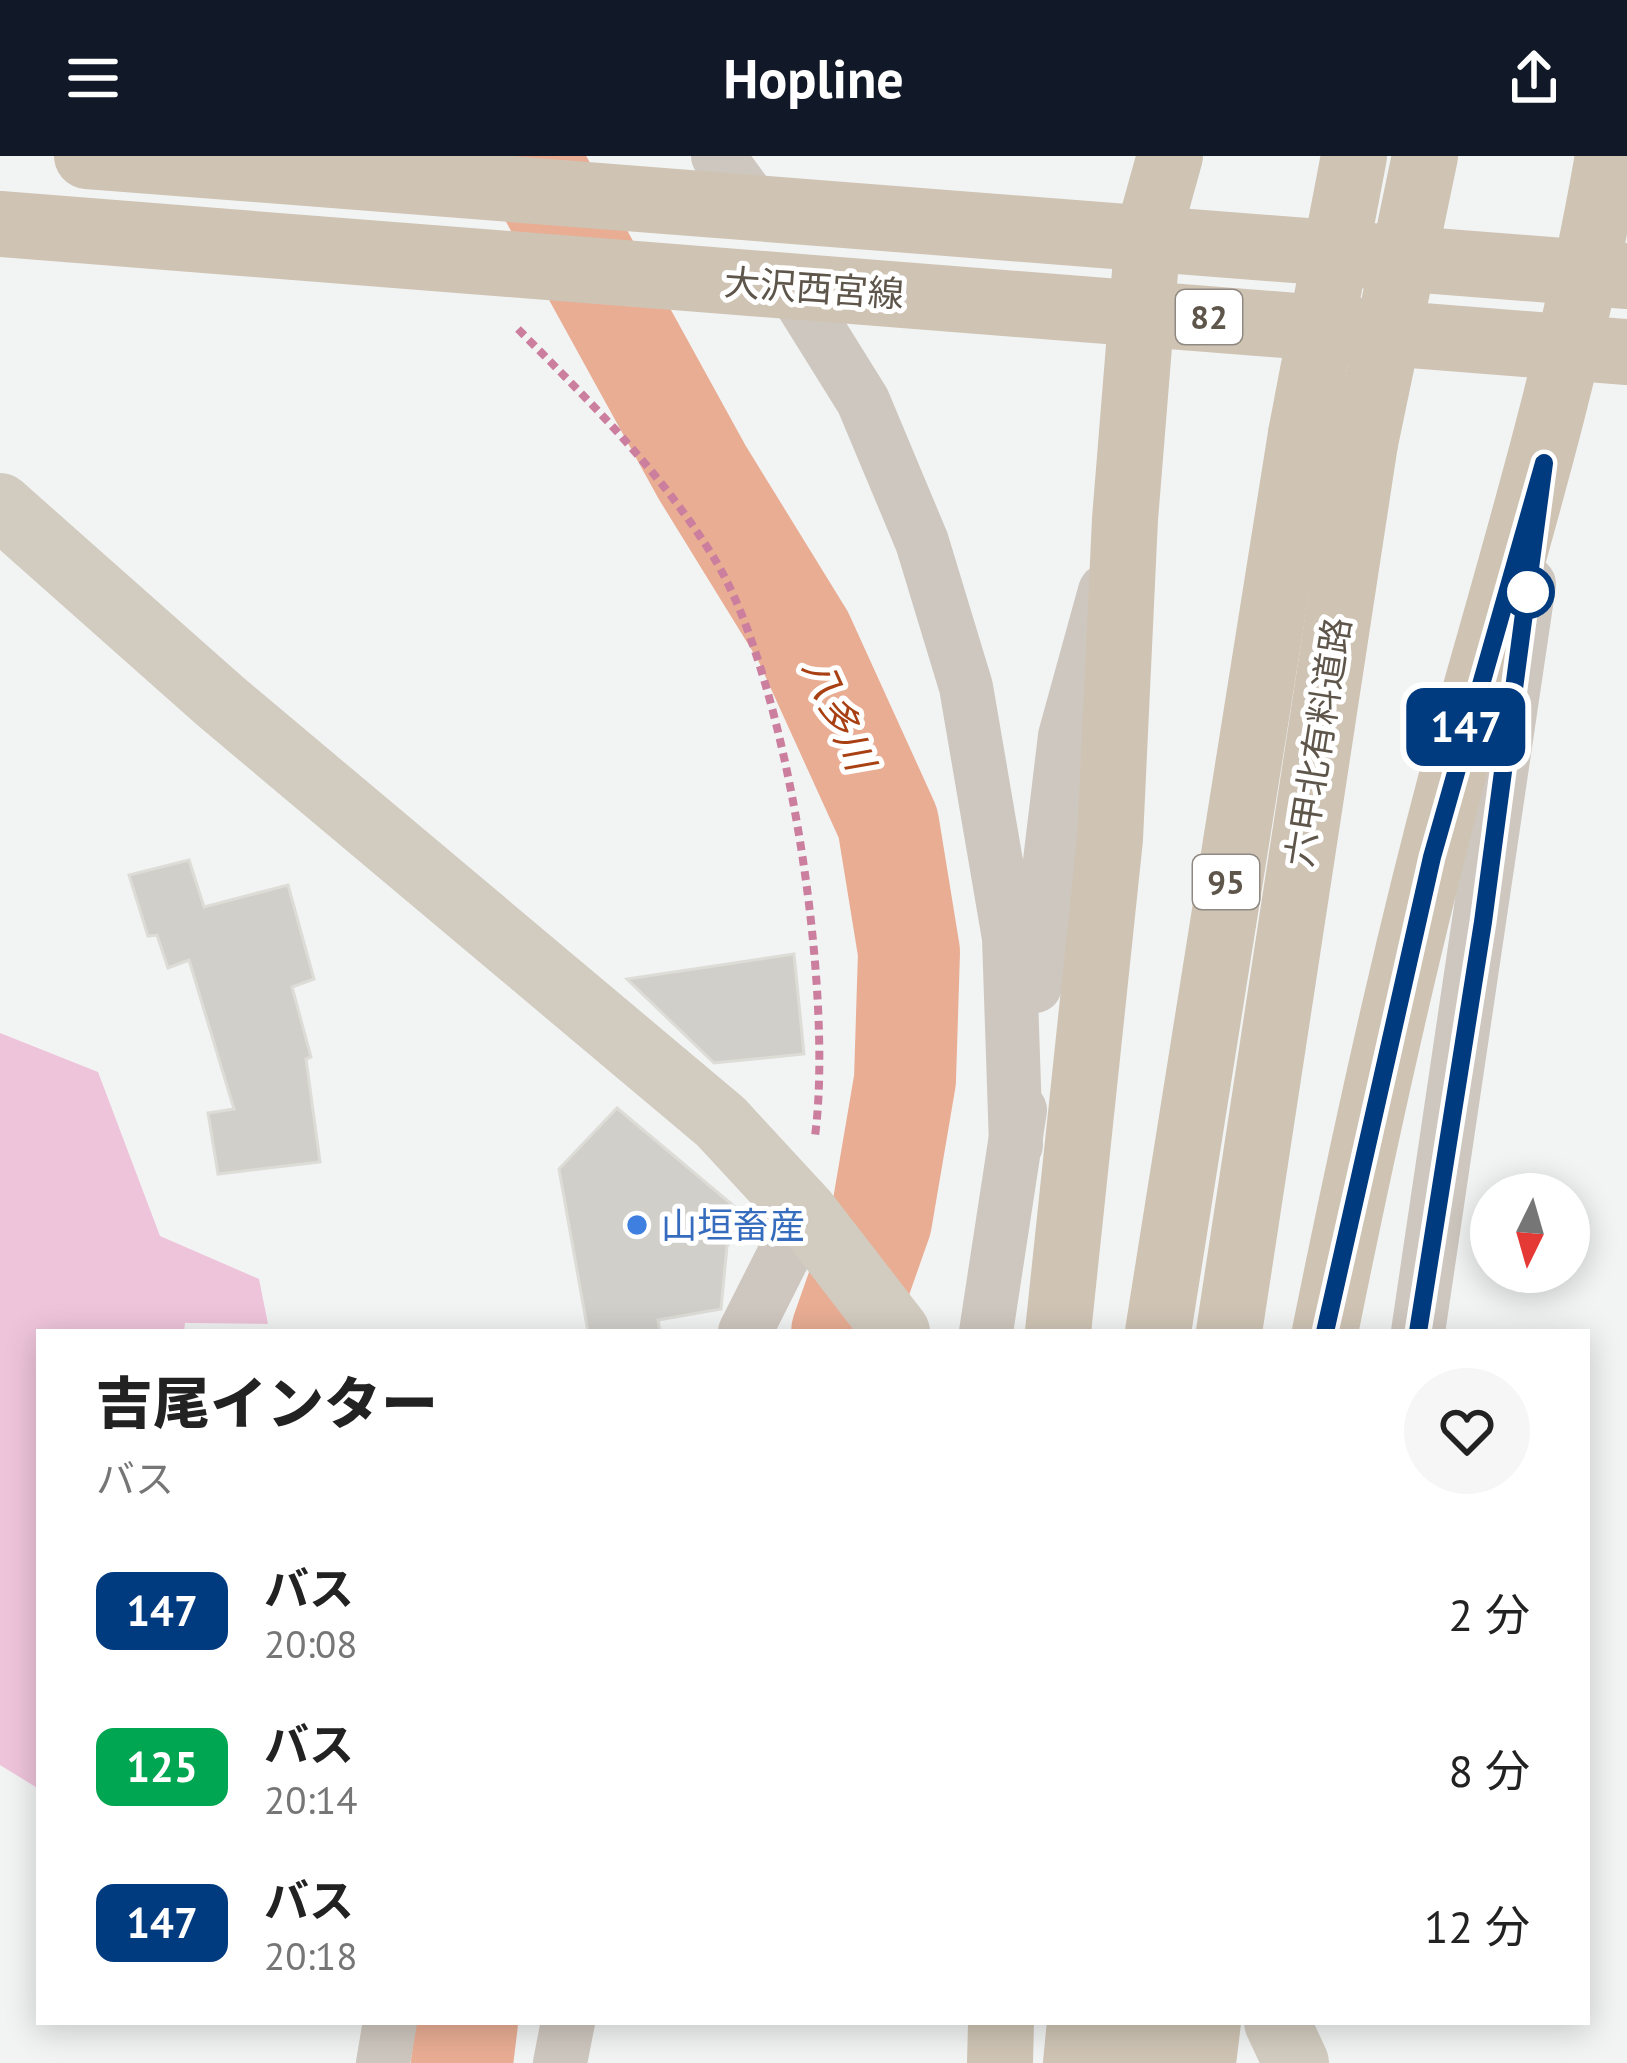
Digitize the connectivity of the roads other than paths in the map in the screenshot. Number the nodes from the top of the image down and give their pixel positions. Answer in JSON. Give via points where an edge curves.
{"nodes":[{"id":1,"x":87,"y":156,"type":"edge"},
{"id":2,"x":718,"y":156,"type":"edge"},
{"id":3,"x":1153,"y":156,"type":"edge"},
{"id":4,"x":1170,"y":156,"type":"edge"},
{"id":5,"x":1354,"y":156,"type":"edge"},
{"id":6,"x":1425,"y":156,"type":"edge"},
{"id":7,"x":1608,"y":156,"type":"edge"},
{"id":8,"x":756,"y":208,"type":"junction"},
{"id":9,"x":0,"y":224,"type":"edge"},
{"id":10,"x":1148,"y":235,"type":"junction"},
{"id":11,"x":1608,"y":274,"type":"edge"},
{"id":12,"x":771,"y":285,"type":"junction"},
{"id":13,"x":1142,"y":311,"type":"junction"},
{"id":14,"x":1599,"y":350,"type":"edge"},
{"id":15,"x":1544,"y":463,"type":"junction"},
{"id":16,"x":0,"y":506,"type":"edge"},
{"id":17,"x":1125,"y":519,"type":"junction"},
{"id":18,"x":1016,"y":1144,"type":"junction"},
{"id":19,"x":798,"y":1206,"type":"junction"},
{"id":20,"x":746,"y":1329,"type":"edge"},
{"id":21,"x":895,"y":1329,"type":"edge"},
{"id":22,"x":986,"y":1329,"type":"edge"},
{"id":23,"x":1058,"y":1329,"type":"edge"},
{"id":24,"x":1158,"y":1329,"type":"edge"},
{"id":25,"x":1229,"y":1329,"type":"edge"},
{"id":26,"x":1326,"y":1329,"type":"edge"},
{"id":27,"x":1418,"y":1329,"type":"edge"},
{"id":28,"x":389,"y":2025,"type":"edge"},
{"id":29,"x":567,"y":2025,"type":"edge"},
{"id":30,"x":1001,"y":2025,"type":"edge"},
{"id":31,"x":1080,"y":2025,"type":"edge"},
{"id":32,"x":1145,"y":2025,"type":"edge"},
{"id":33,"x":1208,"y":2025,"type":"edge"},
{"id":34,"x":1278,"y":2025,"type":"edge"},
{"id":35,"x":1303,"y":2025,"type":"edge"},
{"id":36,"x":383,"y":2063,"type":"edge"},
{"id":37,"x":560,"y":2063,"type":"edge"},
{"id":38,"x":1000,"y":2063,"type":"edge"},
{"id":39,"x":1076,"y":2063,"type":"edge"},
{"id":40,"x":1140,"y":2063,"type":"edge"},
{"id":41,"x":1203,"y":2063,"type":"edge"},
{"id":42,"x":1296,"y":2063,"type":"edge"}],
"edges":[{"from":1,"to":8,"type":"main road","name":"大沢西宮線","number":"82"},
{"from":2,"to":8,"type":"street"},
{"from":3,"to":10,"type":"street"},
{"from":4,"to":10,"type":"main road"},
{"from":5,"to":24,"type":"main road","name":"六甲北有料道路","number":"95","bridge":true,"via":[[1301,434]]},
{"from":6,"to":25,"type":"main road","name":"六甲北有料道路","number":"95","bridge":true,"via":[[1365,443]]},
{"from":7,"to":11,"type":"main road"},
{"from":8,"to":10,"type":"main road","name":"大沢西宮線","number":"82"},
{"from":9,"to":12,"type":"main road","name":"大沢西宮線","number":"82"},
{"from":10,"to":11,"type":"main road","name":"大沢西宮線","number":"82"},
{"from":10,"to":13,"type":"main road"},
{"from":11,"to":14,"type":"main road"},
{"from":12,"to":13,"type":"main road","name":"大沢西宮線","number":"82"},
{"from":12,"to":18,"type":"street","via":[[863,401],[922,542],[966,687],[1010,938]]},
{"from":13,"to":14,"type":"main road","name":"大沢西宮線","number":"82"},
{"from":13,"to":17,"type":"main road"},
{"from":14,"to":15,"type":"main road"},
{"from":15,"to":26,"type":"main road","via":[[1432,857]]},
{"from":15,"to":27,"type":"street"},
{"from":16,"to":19,"type":"street","via":[[721,1122]]},
{"from":17,"to":18,"type":"street","via":[[1065,736]]},
{"from":17,"to":23,"type":"main road","via":[[1110,839]]},
{"from":18,"to":22,"type":"street"},
{"from":19,"to":20,"type":"street"},
{"from":19,"to":21,"type":"street"},
{"from":28,"to":36,"type":"street"},
{"from":29,"to":37,"type":"street"},
{"from":30,"to":38,"type":"main road"},
{"from":31,"to":39,"type":"main road"},
{"from":32,"to":40,"type":"main road"},
{"from":33,"to":41,"type":"main road"},
{"from":34,"to":42,"type":"street"},
{"from":35,"to":42,"type":"street"}]}
